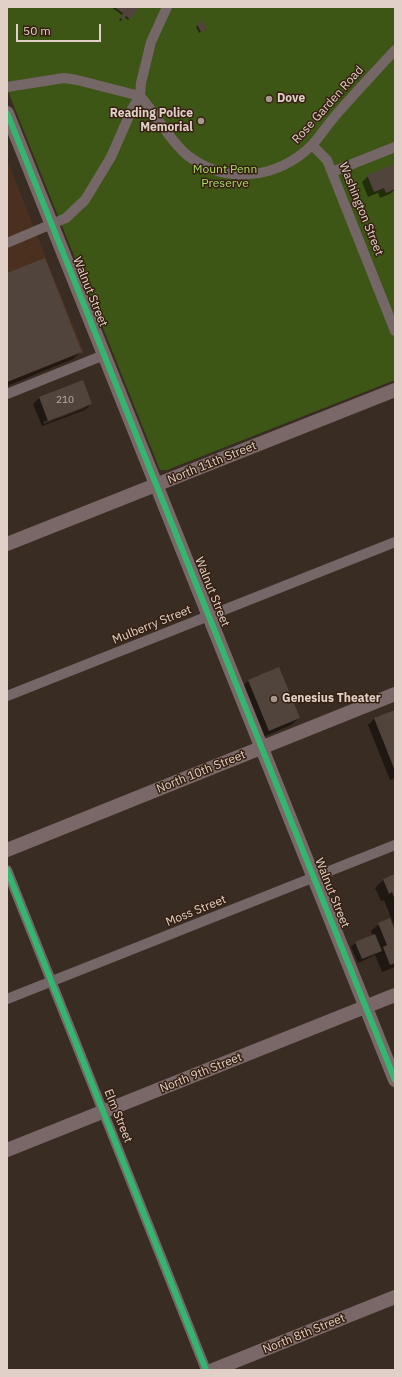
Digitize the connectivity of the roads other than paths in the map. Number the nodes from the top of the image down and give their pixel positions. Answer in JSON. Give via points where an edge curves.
{"nodes":[{"id":1,"x":167,"y":7,"type":"edge"},
{"id":2,"x":395,"y":50,"type":"edge"},
{"id":3,"x":7,"y":87,"type":"edge"},
{"id":4,"x":140,"y":96,"type":"junction"},
{"id":5,"x":7,"y":113,"type":"edge"},
{"id":6,"x":312,"y":145,"type":"junction"},
{"id":7,"x":395,"y":147,"type":"edge"},
{"id":8,"x":332,"y":172,"type":"junction"},
{"id":9,"x":52,"y":225,"type":"junction"},
{"id":10,"x":7,"y":243,"type":"edge"},
{"id":11,"x":395,"y":332,"type":"edge"},
{"id":12,"x":104,"y":355,"type":"junction"},
{"id":13,"x":395,"y":390,"type":"edge"},
{"id":14,"x":7,"y":394,"type":"edge"},
{"id":15,"x":157,"y":485,"type":"junction"},
{"id":16,"x":395,"y":542,"type":"edge"},
{"id":17,"x":7,"y":544,"type":"edge"},
{"id":18,"x":210,"y":616,"type":"junction"},
{"id":19,"x":395,"y":694,"type":"edge"},
{"id":20,"x":7,"y":696,"type":"edge"},
{"id":21,"x":262,"y":747,"type":"junction"},
{"id":22,"x":395,"y":845,"type":"edge"},
{"id":23,"x":7,"y":850,"type":"edge"},
{"id":24,"x":7,"y":870,"type":"edge"},
{"id":25,"x":314,"y":878,"type":"junction"},
{"id":26,"x":52,"y":982,"type":"junction"},
{"id":27,"x":395,"y":995,"type":"edge"},
{"id":28,"x":7,"y":999,"type":"edge"},
{"id":29,"x":366,"y":1007,"type":"junction"},
{"id":30,"x":395,"y":1080,"type":"edge"},
{"id":31,"x":104,"y":1111,"type":"junction"},
{"id":32,"x":7,"y":1150,"type":"edge"},
{"id":33,"x":395,"y":1297,"type":"edge"},
{"id":34,"x":206,"y":1370,"type":"edge"},
{"id":35,"x":213,"y":1370,"type":"edge"}],
"edges":[{"from":1,"to":4,"type":"street","via":[[151,42]]},
{"from":2,"to":6,"type":"street","name":"Rose Garden Road","via":[[335,115]]},
{"from":3,"to":4,"type":"street","via":[[64,78]]},
{"from":4,"to":6,"type":"street","name":"Rose Garden Road","via":[[172,141],[199,163],[214,170],[239,175],[263,172],[288,163]]},
{"from":4,"to":9,"type":"street","via":[[111,157],[85,200],[73,213]]},
{"from":5,"to":9,"type":"street","name":"Walnut Street"},
{"from":6,"to":8,"type":"street","name":"Washington Street","via":[[327,160]]},
{"from":7,"to":8,"type":"street"},
{"from":8,"to":11,"type":"street","name":"Washington Street"},
{"from":9,"to":10,"type":"street"},
{"from":9,"to":12,"type":"street","name":"Walnut Street"},
{"from":12,"to":14,"type":"street"},
{"from":12,"to":15,"type":"street","name":"Walnut Street"},
{"from":13,"to":15,"type":"street","name":"North 11th Street"},
{"from":15,"to":17,"type":"street","name":"North 11th Street"},
{"from":15,"to":18,"type":"street","name":"Walnut Street"},
{"from":16,"to":18,"type":"street","name":"Mulberry Street"},
{"from":18,"to":20,"type":"street","name":"Mulberry Street"},
{"from":18,"to":21,"type":"street","name":"Walnut Street"},
{"from":19,"to":21,"type":"street","name":"North 10th Street"},
{"from":21,"to":23,"type":"street","name":"North 10th Street"},
{"from":21,"to":25,"type":"street","name":"Walnut Street"},
{"from":22,"to":25,"type":"street","name":"Moss Street"},
{"from":24,"to":26,"type":"street","name":"Elm Street"},
{"from":25,"to":26,"type":"street","name":"Moss Street"},
{"from":25,"to":29,"type":"street","name":"Walnut Street"},
{"from":26,"to":28,"type":"street","name":"Moss Street"},
{"from":26,"to":31,"type":"street","name":"Elm Street"},
{"from":27,"to":29,"type":"street","name":"North 9th Street"},
{"from":29,"to":30,"type":"street","name":"Walnut Street"},
{"from":29,"to":31,"type":"street","name":"North 9th Street"},
{"from":31,"to":32,"type":"street","name":"North 9th Street"},
{"from":31,"to":34,"type":"street","name":"Elm Street"},
{"from":33,"to":35,"type":"street","name":"North 8th Street"}]}
